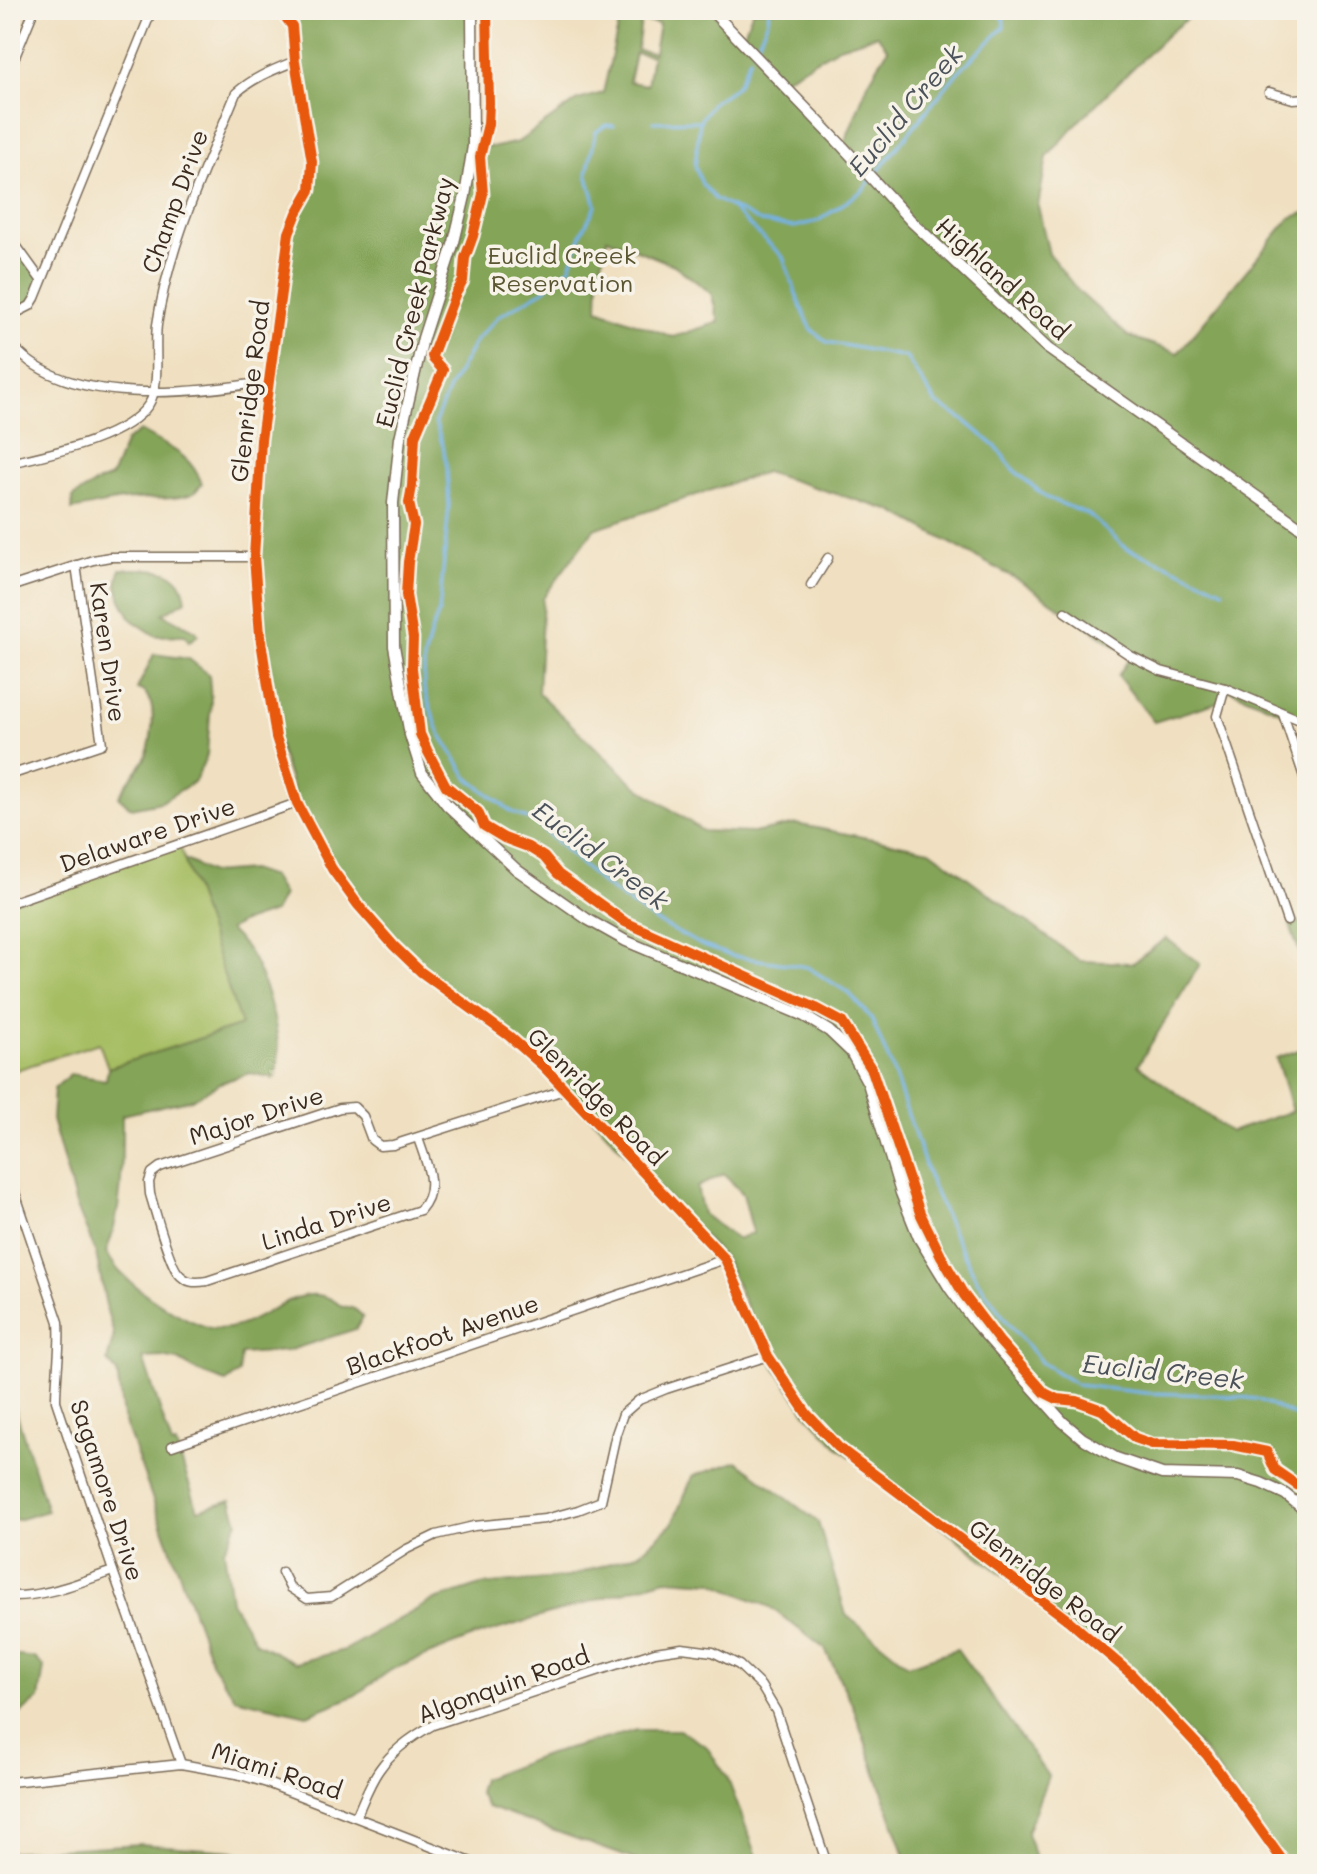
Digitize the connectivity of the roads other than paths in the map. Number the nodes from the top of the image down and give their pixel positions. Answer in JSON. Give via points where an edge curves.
{"nodes":[{"id":1,"x":34,"y":10,"type":"edge"},
{"id":2,"x":152,"y":10,"type":"edge"},
{"id":3,"x":280,"y":10,"type":"edge"},
{"id":4,"x":472,"y":10,"type":"edge"},
{"id":5,"x":711,"y":10,"type":"edge"},
{"id":6,"x":295,"y":61,"type":"junction"},
{"id":7,"x":10,"y":69,"type":"edge"},
{"id":8,"x":1269,"y":92,"type":"dead end"},
{"id":9,"x":1307,"y":98,"type":"edge"},
{"id":10,"x":10,"y":237,"type":"edge"},
{"id":11,"x":41,"y":280,"type":"junction"},
{"id":12,"x":10,"y":316,"type":"edge"},
{"id":13,"x":10,"y":342,"type":"edge"},
{"id":14,"x":270,"y":381,"type":"junction"},
{"id":15,"x":154,"y":393,"type":"junction"},
{"id":16,"x":10,"y":463,"type":"edge"},
{"id":17,"x":1307,"y":532,"type":"edge"},
{"id":18,"x":254,"y":557,"type":"junction"},
{"id":19,"x":828,"y":558,"type":"dead end"},
{"id":20,"x":76,"y":565,"type":"junction"},
{"id":21,"x":811,"y":585,"type":"dead end"},
{"id":22,"x":10,"y":587,"type":"edge"},
{"id":23,"x":1065,"y":612,"type":"dead end"},
{"id":24,"x":1225,"y":688,"type":"junction"},
{"id":25,"x":1283,"y":714,"type":"junction"},
{"id":26,"x":1307,"y":723,"type":"edge"},
{"id":27,"x":10,"y":775,"type":"edge"},
{"id":28,"x":1307,"y":786,"type":"edge"},
{"id":29,"x":297,"y":803,"type":"junction"},
{"id":30,"x":10,"y":903,"type":"edge"},
{"id":31,"x":1287,"y":921,"type":"dead end"},
{"id":32,"x":564,"y":1090,"type":"junction"},
{"id":33,"x":418,"y":1138,"type":"junction"},
{"id":34,"x":10,"y":1178,"type":"edge"},
{"id":35,"x":725,"y":1259,"type":"junction"},
{"id":36,"x":174,"y":1269,"type":"joint"},
{"id":37,"x":768,"y":1356,"type":"junction"},
{"id":38,"x":172,"y":1446,"type":"dead end"},
{"id":39,"x":1307,"y":1512,"type":"edge"},
{"id":40,"x":113,"y":1571,"type":"junction"},
{"id":41,"x":282,"y":1572,"type":"dead end"},
{"id":42,"x":10,"y":1596,"type":"edge"},
{"id":43,"x":181,"y":1764,"type":"junction"},
{"id":44,"x":10,"y":1782,"type":"edge"},
{"id":45,"x":356,"y":1817,"type":"junction"},
{"id":46,"x":476,"y":1864,"type":"edge"},
{"id":47,"x":827,"y":1864,"type":"edge"},
{"id":48,"x":1285,"y":1864,"type":"edge"}],
"edges":[{"from":1,"to":7,"type":"street"},
{"from":2,"to":11,"type":"street"},
{"from":3,"to":6,"type":"street","name":"Glenridge Road","via":[[292,26]]},
{"from":4,"to":39,"type":"street","name":"Euclid Creek Parkway","via":[[474,141],[454,242],[423,338],[403,425],[393,503],[394,646],[422,773],[447,805],[517,870],[587,919],[626,941],[804,1016],[851,1052],[868,1083],[919,1238],[975,1323],[1082,1438],[1116,1458],[1162,1474],[1238,1476],[1261,1483]]},
{"from":5,"to":17,"type":"street","name":"Highland Road","via":[[912,222],[1047,348]]},
{"from":6,"to":14,"type":"street","name":"Glenridge Road","via":[[313,174],[289,233]]},
{"from":6,"to":15,"type":"street","name":"Champ Drive","via":[[249,81],[236,93],[163,287]]},
{"from":8,"to":9,"type":"street"},
{"from":10,"to":11,"type":"street"},
{"from":11,"to":12,"type":"street","via":[[30,306]]},
{"from":13,"to":15,"type":"street","via":[[23,357],[60,378]]},
{"from":14,"to":15,"type":"street"},
{"from":14,"to":18,"type":"street","name":"Glenridge Road"},
{"from":15,"to":16,"type":"street","via":[[141,412],[116,430]]},
{"from":18,"to":20,"type":"street","via":[[110,557]]},
{"from":18,"to":29,"type":"street","name":"Glenridge Road","via":[[276,737]]},
{"from":19,"to":21,"type":"street"},
{"from":20,"to":22,"type":"street"},
{"from":20,"to":27,"type":"street","name":"Karen Drive","via":[[102,744]]},
{"from":23,"to":24,"type":"street","via":[[1161,671]]},
{"from":24,"to":25,"type":"street"},
{"from":24,"to":31,"type":"street","via":[[1217,716]]},
{"from":25,"to":26,"type":"street"},
{"from":25,"to":28,"type":"street"},
{"from":29,"to":30,"type":"street","name":"Delaware Drive"},
{"from":29,"to":32,"type":"street","name":"Glenridge Road","via":[[332,869],[394,946],[509,1036]]},
{"from":32,"to":33,"type":"street","name":"Major Drive"},
{"from":32,"to":35,"type":"street","name":"Glenridge Road"},
{"from":33,"to":36,"type":"street","name":"Linda Drive","via":[[431,1184],[420,1210],[207,1281],[185,1280]]},
{"from":33,"to":36,"type":"street","name":"Major Drive","via":[[380,1146],[354,1107],[340,1108],[160,1167],[152,1173],[150,1194]]},
{"from":34,"to":40,"type":"street","name":"Sagamore Drive","via":[[59,1322],[56,1401]]},
{"from":35,"to":37,"type":"street","name":"Glenridge Road"},
{"from":35,"to":38,"type":"street","name":"Blackfoot Avenue"},
{"from":37,"to":41,"type":"street","via":[[639,1400],[623,1414],[601,1501],[545,1519],[436,1535],[331,1597],[307,1599],[290,1588]]},
{"from":37,"to":48,"type":"street","name":"Glenridge Road","via":[[807,1414],[838,1447],[1068,1620],[1131,1674],[1207,1755]]},
{"from":40,"to":42,"type":"street","via":[[49,1592]]},
{"from":40,"to":43,"type":"street","name":"Sagamore Drive"},
{"from":43,"to":44,"type":"street","name":"Miami Road"},
{"from":43,"to":45,"type":"street","name":"Miami Road","via":[[267,1783]]},
{"from":45,"to":46,"type":"street","name":"Miami Road"},
{"from":45,"to":47,"type":"street","name":"Algonquin Road","via":[[378,1771],[401,1746],[433,1725],[655,1652],[682,1648],[713,1652],[739,1665],[761,1686],[776,1711]]}]}
